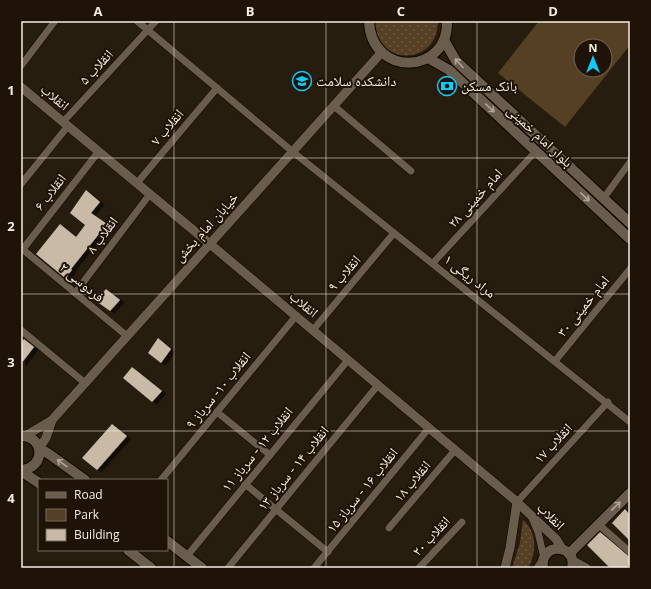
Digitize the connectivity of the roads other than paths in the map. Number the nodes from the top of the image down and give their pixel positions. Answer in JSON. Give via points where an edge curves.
{"nodes":[{"id":1,"x":55,"y":21,"type":"edge"},
{"id":2,"x":137,"y":21,"type":"edge"},
{"id":3,"x":156,"y":21,"type":"edge"},
{"id":4,"x":369,"y":21,"type":"edge"},
{"id":5,"x":447,"y":21,"type":"edge"},
{"id":6,"x":148,"y":30,"type":"junction"},
{"id":7,"x":444,"y":40,"type":"junction"},
{"id":8,"x":381,"y":53,"type":"junction"},
{"id":9,"x":428,"y":58,"type":"junction"},
{"id":10,"x":21,"y":66,"type":"edge"},
{"id":11,"x":21,"y":87,"type":"edge"},
{"id":12,"x":217,"y":88,"type":"junction"},
{"id":13,"x":334,"y":106,"type":"junction"},
{"id":14,"x":65,"y":124,"type":"junction"},
{"id":15,"x":99,"y":151,"type":"junction"},
{"id":16,"x":536,"y":151,"type":"junction"},
{"id":17,"x":293,"y":152,"type":"junction"},
{"id":18,"x":630,"y":162,"type":"edge"},
{"id":19,"x":411,"y":171,"type":"dead end"},
{"id":20,"x":137,"y":183,"type":"junction"},
{"id":21,"x":21,"y":184,"type":"edge"},
{"id":22,"x":150,"y":194,"type":"junction"},
{"id":23,"x":603,"y":199,"type":"junction"},
{"id":24,"x":630,"y":224,"type":"edge"},
{"id":25,"x":394,"y":233,"type":"junction"},
{"id":26,"x":630,"y":239,"type":"edge"},
{"id":27,"x":210,"y":244,"type":"junction"},
{"id":28,"x":22,"y":248,"type":"edge"},
{"id":29,"x":433,"y":263,"type":"junction"},
{"id":30,"x":630,"y":269,"type":"edge"},
{"id":31,"x":75,"y":293,"type":"junction"},
{"id":32,"x":296,"y":316,"type":"junction"},
{"id":33,"x":21,"y":330,"type":"edge"},
{"id":34,"x":313,"y":330,"type":"junction"},
{"id":35,"x":127,"y":336,"type":"junction"},
{"id":36,"x":348,"y":360,"type":"junction"},
{"id":37,"x":555,"y":361,"type":"junction"},
{"id":38,"x":85,"y":383,"type":"junction"},
{"id":39,"x":378,"y":385,"type":"junction"},
{"id":40,"x":608,"y":402,"type":"junction"},
{"id":41,"x":217,"y":412,"type":"junction"},
{"id":42,"x":52,"y":420,"type":"junction"},
{"id":43,"x":630,"y":422,"type":"edge"},
{"id":44,"x":429,"y":428,"type":"junction"},
{"id":45,"x":22,"y":435,"type":"edge"},
{"id":46,"x":39,"y":448,"type":"junction"},
{"id":47,"x":455,"y":450,"type":"junction"},
{"id":48,"x":270,"y":454,"type":"junction"},
{"id":49,"x":21,"y":470,"type":"edge"},
{"id":50,"x":84,"y":479,"type":"edge"},
{"id":51,"x":162,"y":479,"type":"edge"},
{"id":52,"x":38,"y":482,"type":"edge"},
{"id":53,"x":245,"y":484,"type":"junction"},
{"id":54,"x":630,"y":493,"type":"edge"},
{"id":55,"x":516,"y":502,"type":"junction"},
{"id":56,"x":276,"y":509,"type":"junction"},
{"id":57,"x":531,"y":516,"type":"junction"},
{"id":58,"x":462,"y":522,"type":"dead end"},
{"id":59,"x":598,"y":524,"type":"junction"},
{"id":60,"x":389,"y":528,"type":"dead end"},
{"id":61,"x":168,"y":542,"type":"edge"},
{"id":62,"x":129,"y":551,"type":"edge"},
{"id":63,"x":328,"y":552,"type":"junction"},
{"id":64,"x":630,"y":552,"type":"edge"},
{"id":65,"x":187,"y":556,"type":"junction"},
{"id":66,"x":544,"y":558,"type":"junction"},
{"id":67,"x":569,"y":558,"type":"edge"},
{"id":68,"x":151,"y":568,"type":"edge"},
{"id":69,"x":202,"y":568,"type":"edge"},
{"id":70,"x":228,"y":568,"type":"edge"},
{"id":71,"x":314,"y":568,"type":"edge"},
{"id":72,"x":419,"y":568,"type":"edge"},
{"id":73,"x":505,"y":568,"type":"edge"},
{"id":74,"x":537,"y":568,"type":"edge"},
{"id":75,"x":544,"y":568,"type":"edge"},
{"id":76,"x":586,"y":568,"type":"edge"}],
"edges":[{"from":1,"to":10,"type":"street"},
{"from":2,"to":6,"type":"street","name":"مراد ریگی ۱"},
{"from":3,"to":6,"type":"street","name":"انقلاب ۵"},
{"from":4,"to":8,"type":"main road","via":[[369,32]]},
{"from":5,"to":7,"type":"main road"},
{"from":6,"to":12,"type":"street","name":"مراد ریگی ۱"},
{"from":6,"to":14,"type":"street","name":"انقلاب ۵"},
{"from":7,"to":9,"type":"main road"},
{"from":23,"to":7,"type":"main road","name":"بلوار امام خمینی","one_way":true,"via":[[456,61]]},
{"from":8,"to":9,"type":"main road","via":[[392,60],[404,63],[416,63]]},
{"from":8,"to":13,"type":"street","name":"خیابان امام بخش"},
{"from":9,"to":16,"type":"main road","name":"بلوار امام خمینی","one_way":true,"via":[[449,70]]},
{"from":11,"to":14,"type":"street","name":"انقلاب"},
{"from":12,"to":17,"type":"street","name":"مراد ریگی ۱"},
{"from":12,"to":20,"type":"street","name":"انقلاب ۷"},
{"from":13,"to":17,"type":"street","name":"خیابان امام بخش"},
{"from":13,"to":19,"type":"street"},
{"from":14,"to":15,"type":"street","name":"انقلاب"},
{"from":14,"to":21,"type":"street","name":"انقلاب ۵"},
{"from":15,"to":20,"type":"street","name":"انقلاب"},
{"from":15,"to":28,"type":"street","name":"انقلاب ۶"},
{"from":16,"to":26,"type":"main road","name":"بلوار امام خمینی","one_way":true},
{"from":16,"to":29,"type":"street","name":"امام خمینی ۲۸"},
{"from":17,"to":25,"type":"street","name":"مراد ریگی ۱"},
{"from":17,"to":27,"type":"street","name":"خیابان امام بخش"},
{"from":18,"to":23,"type":"street"},
{"from":20,"to":22,"type":"street","name":"انقلاب"},
{"from":22,"to":27,"type":"street","name":"انقلاب"},
{"from":22,"to":31,"type":"street","name":"انقلاب ۸"},
{"from":23,"to":24,"type":"main road","name":"بلوار امام خمینی"},
{"from":25,"to":29,"type":"street","name":"مراد ریگی ۱"},
{"from":25,"to":34,"type":"street","name":"انقلاب ۹"},
{"from":27,"to":32,"type":"street","name":"انقلاب"},
{"from":27,"to":35,"type":"street","name":"خیابان امام بخش"},
{"from":28,"to":31,"type":"street","name":"فردوسی ۲"},
{"from":29,"to":37,"type":"street","name":"مراد ریگی ۱"},
{"from":30,"to":37,"type":"street","name":"امام خمینی ۳۰"},
{"from":31,"to":35,"type":"street","name":"فردوسی ۲"},
{"from":32,"to":34,"type":"street","name":"انقلاب"},
{"from":32,"to":41,"type":"street","name":"انقلاب ۱۰- سرباز ۹"},
{"from":33,"to":38,"type":"street"},
{"from":34,"to":36,"type":"street","name":"انقلاب"},
{"from":35,"to":38,"type":"street","name":"خیابان امام بخش"},
{"from":36,"to":39,"type":"street","name":"انقلاب"},
{"from":36,"to":48,"type":"street","name":"انقلاب ۱۲ - سرباز ۱۱"},
{"from":37,"to":40,"type":"street","name":"مراد ریگی ۱"},
{"from":38,"to":42,"type":"street","name":"خیابان امام بخش"},
{"from":39,"to":44,"type":"street","name":"انقلاب"},
{"from":39,"to":56,"type":"street","name":"انقلاب ۱۴ - سرباز ۱۳"},
{"from":40,"to":43,"type":"street","name":"مراد ریگی ۱"},
{"from":40,"to":55,"type":"street","name":"انقلاب ۱۷"},
{"from":41,"to":48,"type":"street"},
{"from":41,"to":51,"type":"street","name":"انقلاب ۱۰- سرباز ۹"},
{"from":42,"to":45,"type":"street"},
{"from":42,"to":46,"type":"street","via":[[46,438]]},
{"from":44,"to":47,"type":"street","name":"انقلاب"},
{"from":44,"to":63,"type":"street","name":"انقلاب ۱۶ - سرباز ۱۵"},
{"from":45,"to":46,"type":"main road","via":[[34,440]]},
{"from":46,"to":49,"type":"main road","via":[[37,462]]},
{"from":50,"to":46,"type":"main road","one_way":true},
{"from":47,"to":55,"type":"street","name":"انقلاب"},
{"from":47,"to":60,"type":"street","name":"انقلاب ۱۸"},
{"from":48,"to":53,"type":"street","name":"انقلاب ۱۲ - سرباز ۱۱"},
{"from":49,"to":52,"type":"main road"},
{"from":53,"to":56,"type":"street"},
{"from":53,"to":65,"type":"street","name":"انقلاب ۱۲ - سرباز ۱۱"},
{"from":59,"to":54,"type":"main road","one_way":true},
{"from":55,"to":57,"type":"street","name":"انقلاب"},
{"from":55,"to":73,"type":"street"},
{"from":56,"to":63,"type":"street"},
{"from":56,"to":70,"type":"street","name":"انقلاب ۱۴ - سرباز ۱۳"},
{"from":57,"to":66,"type":"street"},
{"from":57,"to":67,"type":"street","name":"انقلاب","via":[[556,539]]},
{"from":58,"to":72,"type":"street","name":"انقلاب ۲۰"},
{"from":59,"to":64,"type":"street"},
{"from":59,"to":67,"type":"main road"},
{"from":61,"to":65,"type":"main road"},
{"from":62,"to":68,"type":"main road"},
{"from":63,"to":71,"type":"street","name":"انقلاب ۱۶ - سرباز ۱۵"},
{"from":65,"to":69,"type":"main road"},
{"from":66,"to":67,"type":"main road","via":[[554,549]]},
{"from":66,"to":74,"type":"street"},
{"from":66,"to":75,"type":"main road"},
{"from":67,"to":76,"type":"street","name":"انقلاب"}]}
